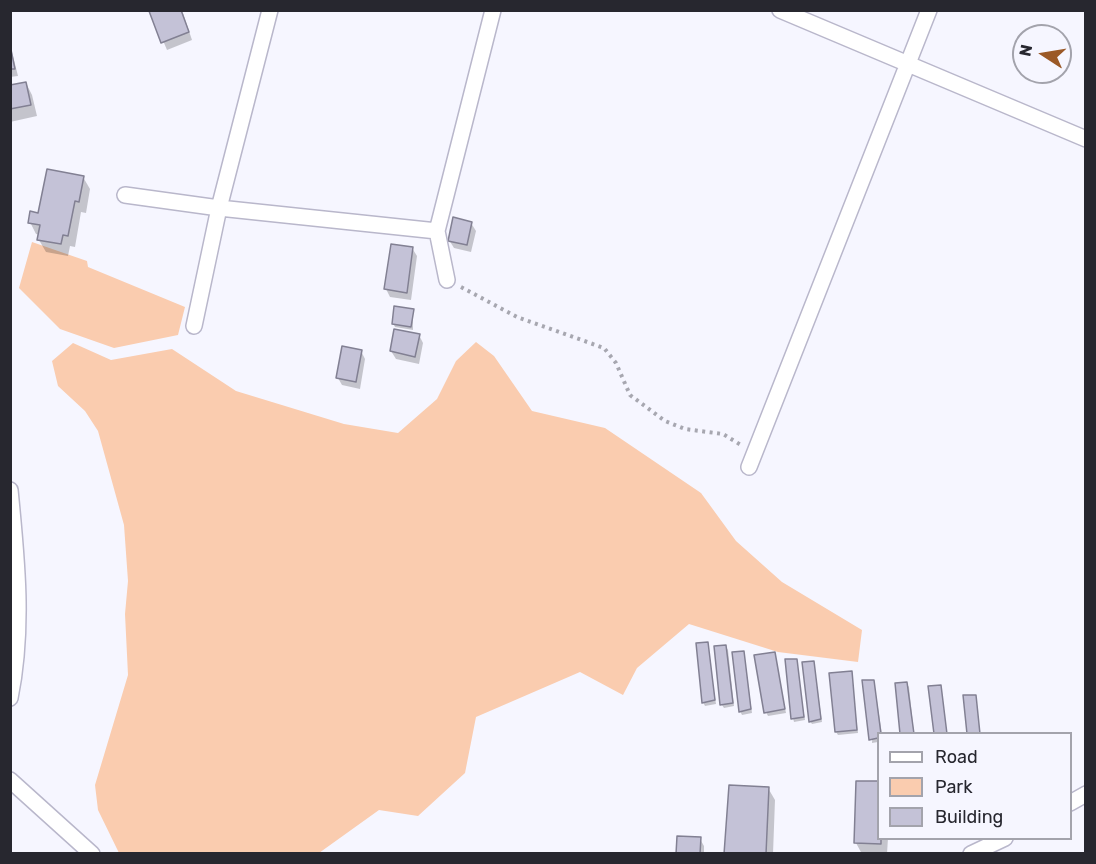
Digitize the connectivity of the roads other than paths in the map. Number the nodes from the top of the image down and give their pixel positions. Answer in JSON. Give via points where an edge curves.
{"nodes":[{"id":1,"x":270,"y":10,"type":"edge"},
{"id":2,"x":493,"y":10,"type":"edge"},
{"id":3,"x":780,"y":10,"type":"edge"},
{"id":4,"x":929,"y":10,"type":"edge"},
{"id":5,"x":906,"y":63,"type":"junction"},
{"id":6,"x":1086,"y":139,"type":"edge"},
{"id":7,"x":125,"y":195,"type":"dead end"},
{"id":8,"x":219,"y":208,"type":"junction"},
{"id":9,"x":437,"y":231,"type":"junction"},
{"id":10,"x":447,"y":280,"type":"road end"},
{"id":11,"x":194,"y":326,"type":"dead end"},
{"id":12,"x":752,"y":460,"type":"road end"},
{"id":13,"x":10,"y":490,"type":"edge"},
{"id":14,"x":10,"y":698,"type":"edge"},
{"id":15,"x":10,"y":780,"type":"edge"},
{"id":16,"x":1086,"y":794,"type":"edge"},
{"id":17,"x":1072,"y":802,"type":"edge"},
{"id":18,"x":1001,"y":840,"type":"edge"},
{"id":19,"x":92,"y":854,"type":"edge"},
{"id":20,"x":971,"y":854,"type":"edge"}],
"edges":[{"from":1,"to":8,"type":"street"},
{"from":2,"to":9,"type":"street"},
{"from":3,"to":5,"type":"street"},
{"from":4,"to":5,"type":"street"},
{"from":5,"to":6,"type":"street"},
{"from":5,"to":12,"type":"street"},
{"from":7,"to":8,"type":"street"},
{"from":8,"to":9,"type":"street"},
{"from":8,"to":11,"type":"street"},
{"from":9,"to":10,"type":"street"},
{"from":13,"to":14,"type":"street","via":[[19,617]]},
{"from":15,"to":19,"type":"street"},
{"from":16,"to":17,"type":"street"},
{"from":18,"to":20,"type":"street"}]}
